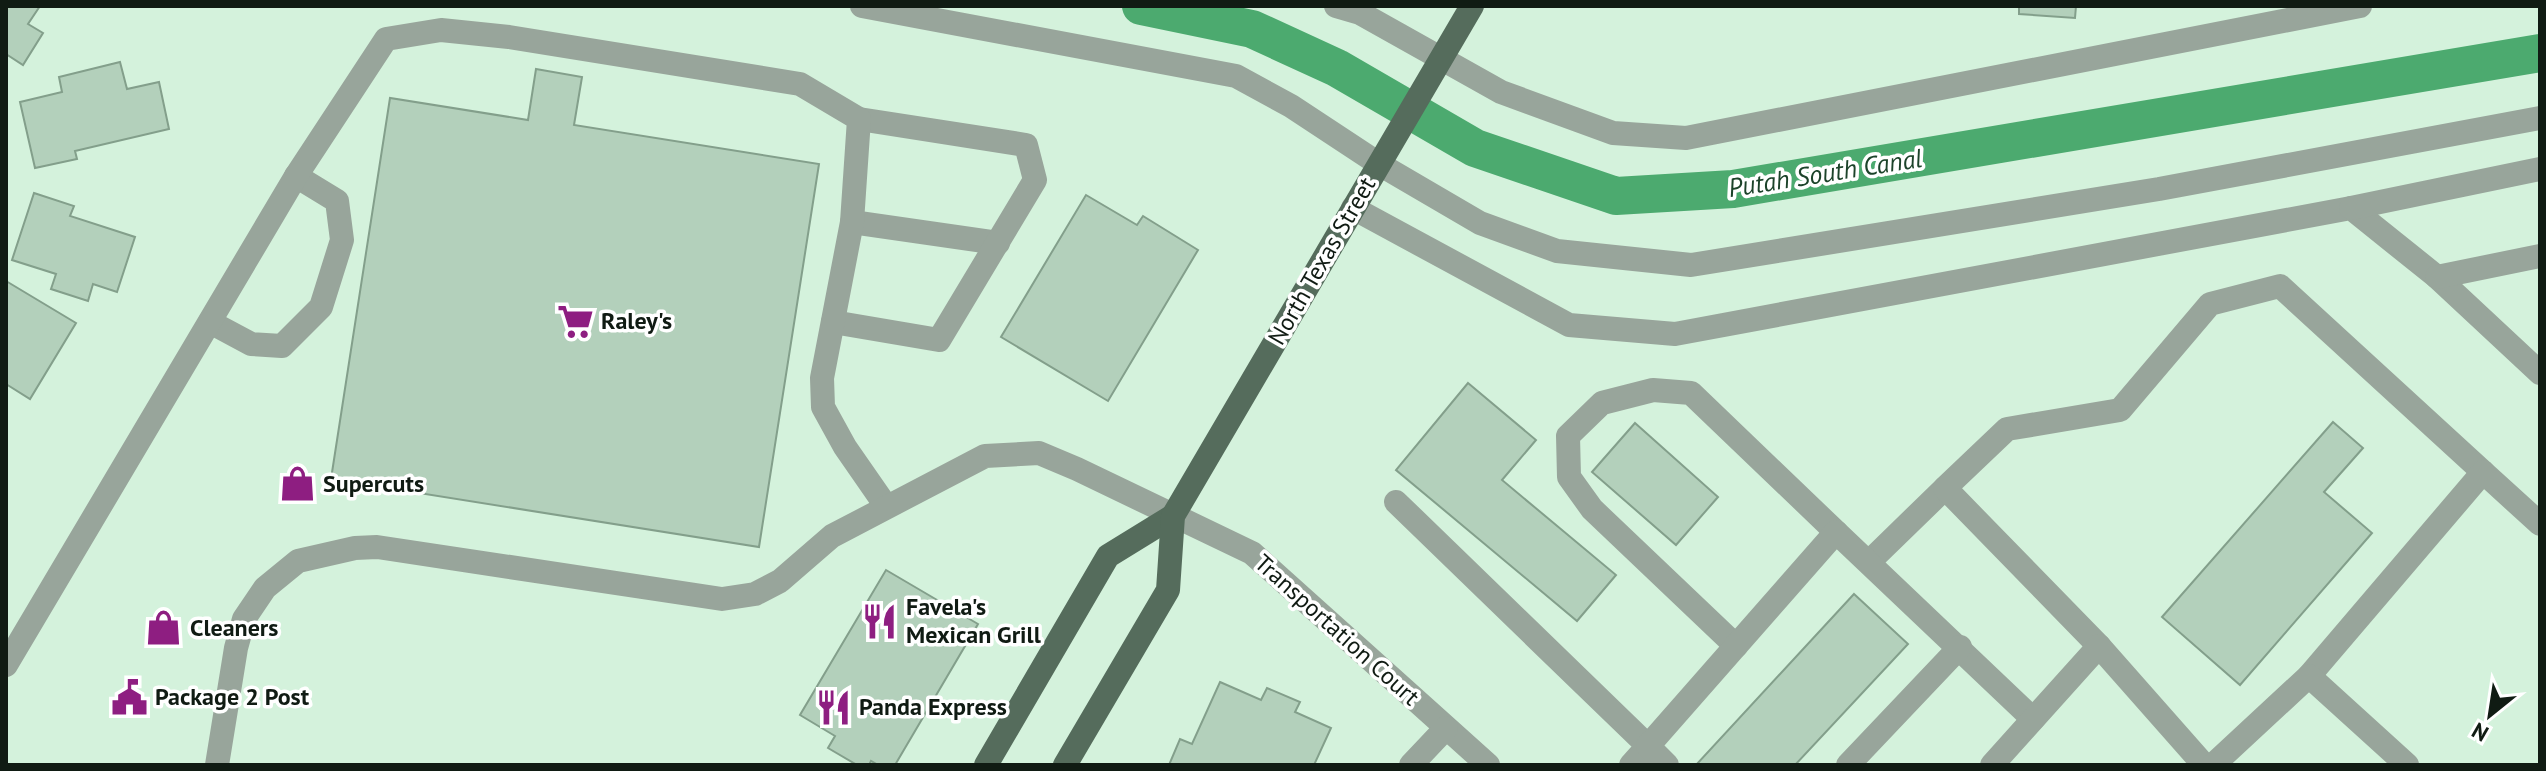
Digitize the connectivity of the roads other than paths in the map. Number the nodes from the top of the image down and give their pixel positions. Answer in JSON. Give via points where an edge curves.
{"nodes":[{"id":1,"x":862,"y":6,"type":"edge"},
{"id":2,"x":1336,"y":6,"type":"edge"},
{"id":3,"x":1472,"y":6,"type":"edge"},
{"id":4,"x":2360,"y":6,"type":"edge"},
{"id":5,"x":1441,"y":59,"type":"junction"},
{"id":6,"x":2540,"y":118,"type":"edge"},
{"id":7,"x":859,"y":119,"type":"junction"},
{"id":8,"x":1379,"y":164,"type":"junction"},
{"id":9,"x":2540,"y":169,"type":"edge"},
{"id":10,"x":296,"y":176,"type":"junction"},
{"id":11,"x":1353,"y":208,"type":"junction"},
{"id":12,"x":2351,"y":208,"type":"junction"},
{"id":13,"x":852,"y":222,"type":"junction"},
{"id":14,"x":998,"y":243,"type":"junction"},
{"id":15,"x":2540,"y":256,"type":"edge"},
{"id":16,"x":2437,"y":277,"type":"junction"},
{"id":17,"x":210,"y":322,"type":"junction"},
{"id":18,"x":833,"y":322,"type":"junction"},
{"id":19,"x":2540,"y":373,"type":"edge"},
{"id":20,"x":2483,"y":472,"type":"junction"},
{"id":21,"x":1945,"y":488,"type":"junction"},
{"id":22,"x":1396,"y":502,"type":"dead end"},
{"id":23,"x":886,"y":506,"type":"junction"},
{"id":24,"x":1173,"y":516,"type":"junction"},
{"id":25,"x":2540,"y":524,"type":"edge"},
{"id":26,"x":1836,"y":532,"type":"junction"},
{"id":27,"x":1869,"y":562,"type":"junction"},
{"id":28,"x":1736,"y":646,"type":"junction"},
{"id":29,"x":2099,"y":646,"type":"junction"},
{"id":30,"x":1960,"y":647,"type":"junction"},
{"id":31,"x":6,"y":665,"type":"edge"},
{"id":32,"x":2309,"y":676,"type":"junction"},
{"id":33,"x":2033,"y":719,"type":"junction"},
{"id":34,"x":1446,"y":728,"type":"junction"},
{"id":35,"x":1648,"y":746,"type":"junction"},
{"id":36,"x":217,"y":765,"type":"edge"},
{"id":37,"x":986,"y":765,"type":"edge"},
{"id":38,"x":1065,"y":765,"type":"edge"},
{"id":39,"x":1411,"y":765,"type":"edge"},
{"id":40,"x":1488,"y":765,"type":"edge"},
{"id":41,"x":1631,"y":765,"type":"edge"},
{"id":42,"x":1667,"y":765,"type":"edge"},
{"id":43,"x":1848,"y":765,"type":"edge"},
{"id":44,"x":1992,"y":765,"type":"edge"},
{"id":45,"x":2204,"y":765,"type":"edge"},
{"id":46,"x":2213,"y":765,"type":"edge"},
{"id":47,"x":2407,"y":765,"type":"edge"}],
"edges":[{"from":1,"to":8,"type":"street","via":[[1236,76]]},
{"from":2,"to":5,"type":"street","via":[[1360,13]]},
{"from":3,"to":5,"type":"main road","name":"North Texas Street"},
{"from":4,"to":5,"type":"street","via":[[1686,138],[1613,133],[1501,92]]},
{"from":5,"to":8,"type":"main road","name":"North Texas Street"},
{"from":6,"to":8,"type":"street","via":[[2159,189],[1691,265],[1557,251],[1480,223]]},
{"from":7,"to":10,"type":"street","via":[[800,84],[441,30],[386,39]]},
{"from":7,"to":13,"type":"street"},
{"from":7,"to":14,"type":"street","via":[[1026,145],[1035,180]]},
{"from":8,"to":11,"type":"main road","name":"North Texas Street"},
{"from":9,"to":12,"type":"street"},
{"from":10,"to":17,"type":"street"},
{"from":10,"to":17,"type":"street","via":[[337,201],[342,240],[321,307],[282,346],[251,344]]},
{"from":11,"to":12,"type":"street","via":[[1569,325],[1675,334]]},
{"from":11,"to":24,"type":"main road","name":"North Texas Street"},
{"from":12,"to":16,"type":"street"},
{"from":13,"to":14,"type":"street"},
{"from":13,"to":18,"type":"street"},
{"from":14,"to":18,"type":"street","via":[[939,340]]},
{"from":15,"to":16,"type":"street"},
{"from":16,"to":19,"type":"street"},
{"from":17,"to":31,"type":"street"},
{"from":18,"to":23,"type":"street","via":[[822,378],[823,407]]},
{"from":20,"to":21,"type":"street","via":[[2280,286],[2210,304],[2120,410],[2007,429]]},
{"from":20,"to":25,"type":"street"},
{"from":20,"to":32,"type":"street"},
{"from":21,"to":27,"type":"street"},
{"from":21,"to":29,"type":"street"},
{"from":22,"to":35,"type":"street"},
{"from":23,"to":24,"type":"street","name":"Transportation Court","via":[[985,456],[1039,453]]},
{"from":23,"to":36,"type":"street","name":"Transportation Court","via":[[832,536],[780,581],[755,594],[722,599],[377,547],[298,561],[265,588],[244,619]]},
{"from":24,"to":34,"type":"street","name":"Transportation Court","via":[[1252,553]]},
{"from":24,"to":37,"type":"main road","name":"North Texas Street","via":[[1108,556]]},
{"from":24,"to":38,"type":"main road","name":"North Texas Street","via":[[1168,590]]},
{"from":26,"to":27,"type":"street"},
{"from":26,"to":28,"type":"street"},
{"from":26,"to":28,"type":"street","via":[[1691,393],[1653,390],[1602,403],[1568,436],[1569,477],[1592,509]]},
{"from":27,"to":30,"type":"street"},
{"from":28,"to":35,"type":"street"},
{"from":29,"to":33,"type":"street"},
{"from":29,"to":45,"type":"street"},
{"from":30,"to":33,"type":"street"},
{"from":30,"to":43,"type":"street"},
{"from":32,"to":46,"type":"street"},
{"from":32,"to":47,"type":"street"},
{"from":33,"to":44,"type":"street"},
{"from":34,"to":39,"type":"street"},
{"from":34,"to":40,"type":"street","name":"Transportation Court"},
{"from":35,"to":41,"type":"street"},
{"from":35,"to":42,"type":"street"}]}
